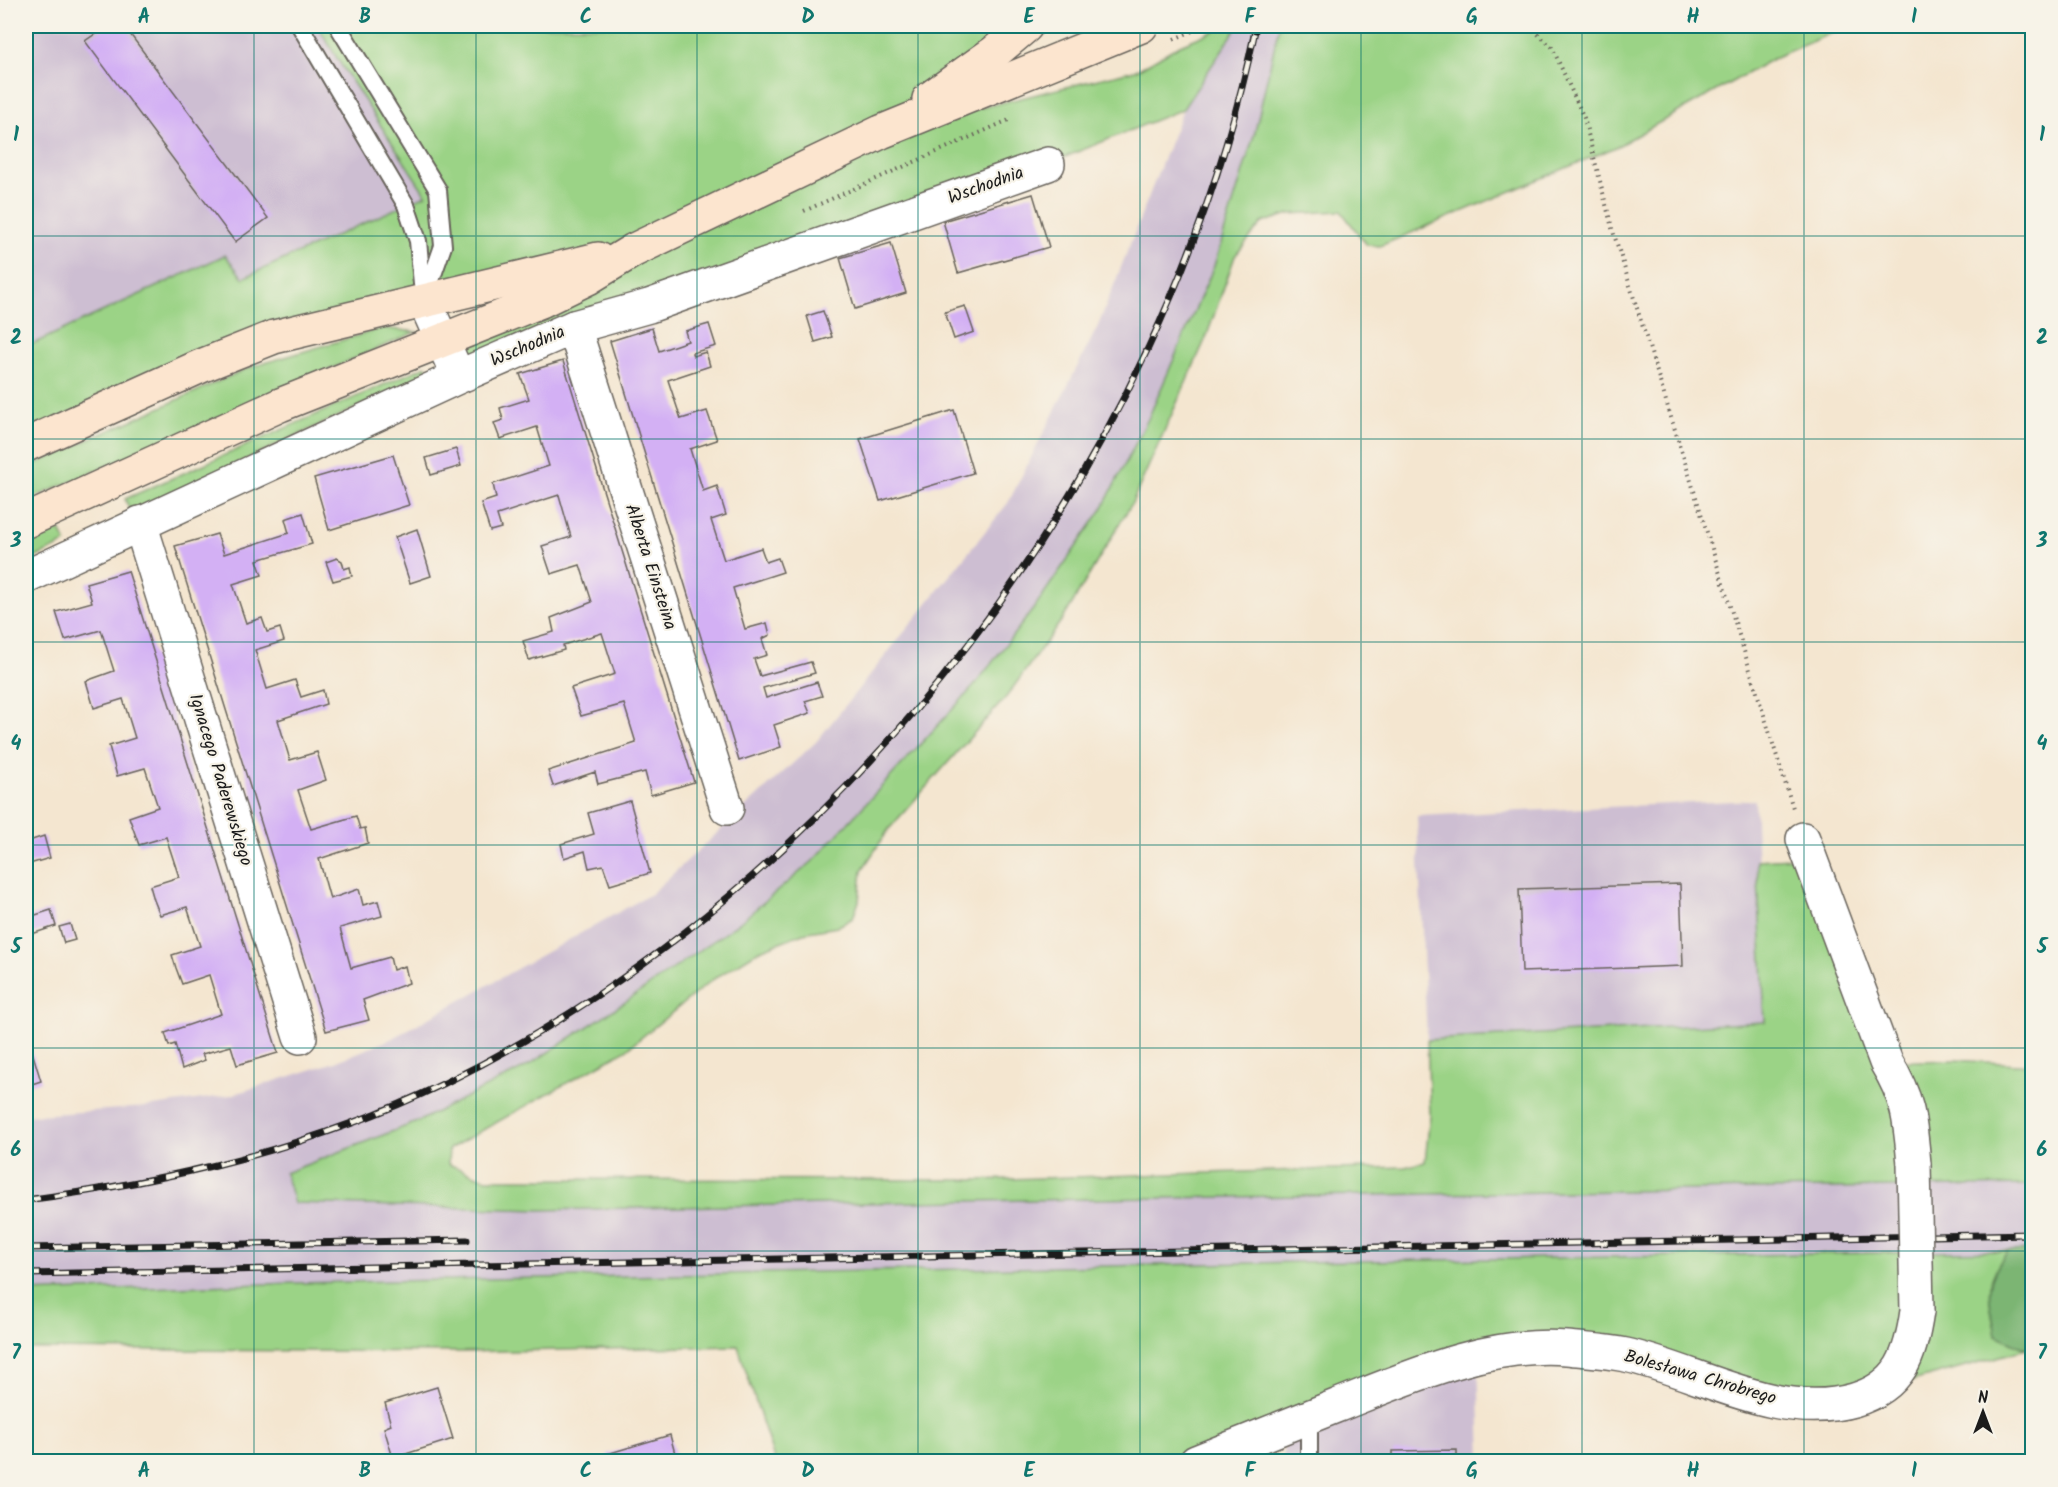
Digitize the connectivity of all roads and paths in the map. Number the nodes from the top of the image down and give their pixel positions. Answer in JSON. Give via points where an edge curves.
{"nodes":[{"id":1,"x":300,"y":26,"type":"edge"},
{"id":2,"x":338,"y":26,"type":"edge"},
{"id":3,"x":1026,"y":26,"type":"edge"},
{"id":4,"x":1141,"y":26,"type":"edge"},
{"id":5,"x":1204,"y":26,"type":"edge"},
{"id":6,"x":1529,"y":26,"type":"edge"},
{"id":7,"x":1170,"y":41,"type":"dead end"},
{"id":8,"x":1013,"y":118,"type":"dead end"},
{"id":9,"x":881,"y":132,"type":"junction"},
{"id":10,"x":1048,"y":164,"type":"dead end"},
{"id":11,"x":800,"y":213,"type":"dead end"},
{"id":12,"x":634,"y":250,"type":"junction"},
{"id":13,"x":424,"y":300,"type":"junction"},
{"id":14,"x":574,"y":327,"type":"junction"},
{"id":15,"x":442,"y":342,"type":"junction"},
{"id":16,"x":458,"y":377,"type":"junction"},
{"id":17,"x":26,"y":445,"type":"edge"},
{"id":18,"x":26,"y":521,"type":"edge"},
{"id":19,"x":140,"y":523,"type":"junction"},
{"id":20,"x":26,"y":577,"type":"edge"},
{"id":21,"x":727,"y":808,"type":"dead end"},
{"id":22,"x":1803,"y":838,"type":"joint"},
{"id":23,"x":300,"y":1037,"type":"dead end"},
{"id":24,"x":1309,"y":1417,"type":"junction"},
{"id":25,"x":1197,"y":1461,"type":"edge"},
{"id":26,"x":1309,"y":1461,"type":"edge"}],
"edges":[{"from":1,"to":13,"type":"lane","via":[[406,205],[418,241]]},
{"from":2,"to":13,"type":"lane","via":[[438,190],[443,246]]},
{"from":3,"to":9,"type":"street","name":"Wschodnia"},
{"from":4,"to":9,"type":"street","name":"Wschodnia"},
{"from":5,"to":7,"type":"path"},
{"from":6,"to":22,"type":"path","via":[[1552,47],[1584,118],[1612,228]]},
{"from":8,"to":11,"type":"path"},
{"from":9,"to":12,"type":"street","name":"Wschodnia"},
{"from":10,"to":14,"type":"street","name":"Wschodnia","via":[[650,306]]},
{"from":12,"to":13,"type":"street","name":"Wschodnia"},
{"from":12,"to":15,"type":"street","name":"Wschodnia","via":[[541,301]]},
{"from":13,"to":15,"type":"street"},
{"from":13,"to":17,"type":"street","name":"Wschodnia","via":[[273,337]]},
{"from":14,"to":16,"type":"street","name":"Wschodnia"},
{"from":14,"to":21,"type":"street","name":"Alberta Einsteina"},
{"from":15,"to":16,"type":"street"},
{"from":15,"to":18,"type":"street","name":"Wschodnia","via":[[280,405]]},
{"from":16,"to":19,"type":"street","name":"Wschodnia"},
{"from":19,"to":20,"type":"street","name":"Wschodnia"},
{"from":19,"to":23,"type":"street","name":"Ignacego Paderewskiego"},
{"from":22,"to":24,"type":"street","name":"Bolesława Chrobrego","bridge":true,"via":[[1886,1062],[1910,1112],[1917,1311],[1908,1358],[1900,1370],[1873,1392],[1828,1404],[1765,1399],[1625,1354],[1564,1348],[1514,1350],[1453,1363]]},
{"from":24,"to":25,"type":"street","name":"Bolesława Chrobrego"},
{"from":24,"to":26,"type":"lane"}]}
